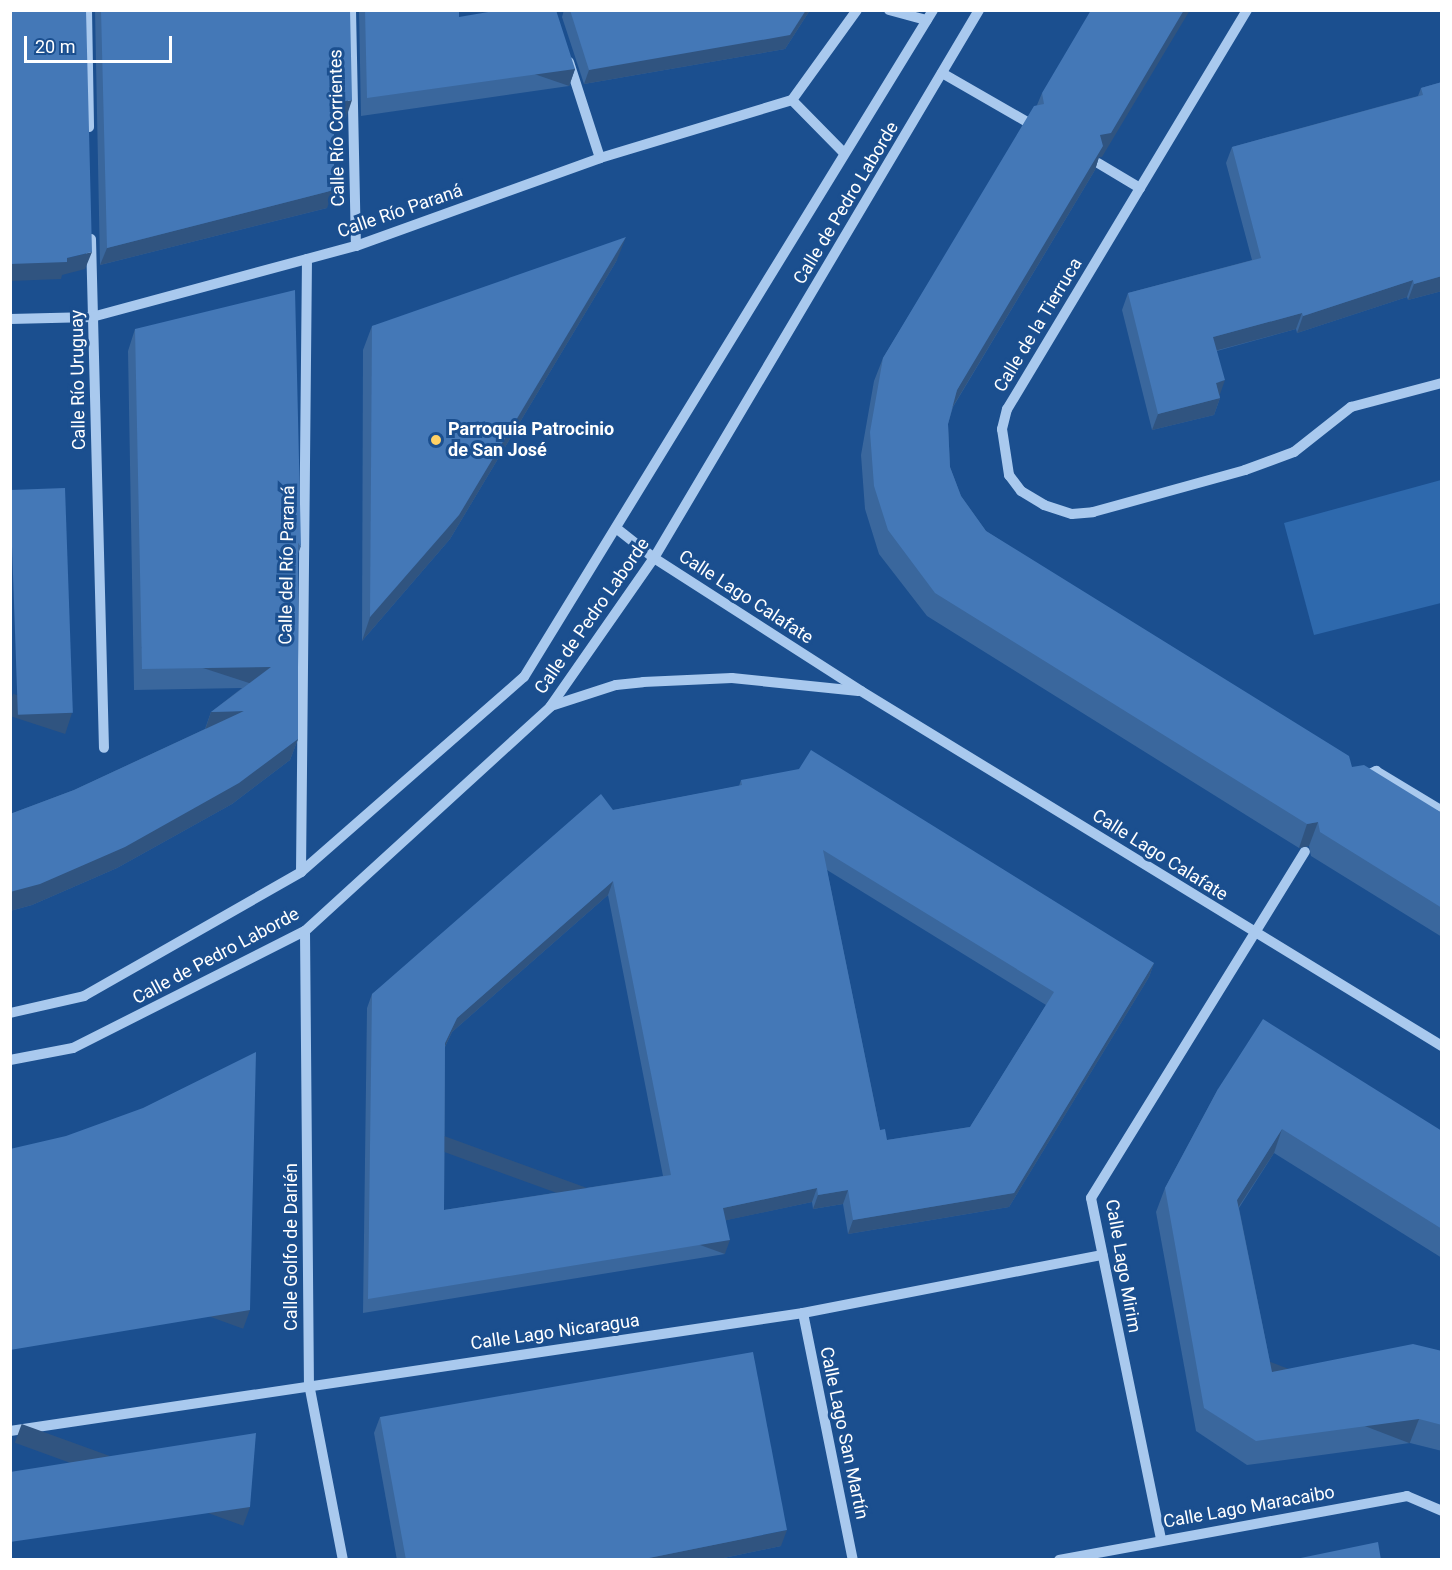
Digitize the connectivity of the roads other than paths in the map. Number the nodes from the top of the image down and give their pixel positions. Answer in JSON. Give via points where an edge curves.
{"nodes":[{"id":1,"x":87,"y":10,"type":"edge"},
{"id":2,"x":351,"y":10,"type":"edge"},
{"id":3,"x":857,"y":10,"type":"edge"},
{"id":4,"x":889,"y":10,"type":"edge"},
{"id":5,"x":979,"y":10,"type":"edge"},
{"id":6,"x":1247,"y":10,"type":"edge"},
{"id":7,"x":930,"y":15,"type":"edge"},
{"id":8,"x":563,"y":45,"type":"edge"},
{"id":9,"x":942,"y":73,"type":"junction"},
{"id":10,"x":792,"y":100,"type":"junction"},
{"id":11,"x":1029,"y":123,"type":"edge"},
{"id":12,"x":89,"y":140,"type":"edge"},
{"id":13,"x":844,"y":153,"type":"junction"},
{"id":14,"x":600,"y":158,"type":"junction"},
{"id":15,"x":1098,"y":163,"type":"edge"},
{"id":16,"x":1140,"y":188,"type":"junction"},
{"id":17,"x":91,"y":223,"type":"edge"},
{"id":18,"x":356,"y":246,"type":"junction"},
{"id":19,"x":307,"y":259,"type":"junction"},
{"id":20,"x":92,"y":317,"type":"junction"},
{"id":21,"x":10,"y":319,"type":"edge"},
{"id":22,"x":1442,"y":383,"type":"edge"},
{"id":23,"x":616,"y":528,"type":"junction"},
{"id":24,"x":654,"y":558,"type":"junction"},
{"id":25,"x":861,"y":691,"type":"junction"},
{"id":26,"x":550,"y":706,"type":"junction"},
{"id":27,"x":104,"y":748,"type":"dead end"},
{"id":28,"x":1347,"y":784,"type":"edge"},
{"id":29,"x":1442,"y":811,"type":"edge"},
{"id":30,"x":1305,"y":852,"type":"edge"},
{"id":31,"x":301,"y":872,"type":"junction"},
{"id":32,"x":305,"y":931,"type":"junction"},
{"id":33,"x":1253,"y":932,"type":"junction"},
{"id":34,"x":10,"y":1013,"type":"edge"},
{"id":35,"x":1442,"y":1046,"type":"edge"},
{"id":36,"x":10,"y":1060,"type":"edge"},
{"id":37,"x":1102,"y":1256,"type":"junction"},
{"id":38,"x":803,"y":1313,"type":"junction"},
{"id":39,"x":309,"y":1384,"type":"junction"},
{"id":40,"x":10,"y":1431,"type":"edge"},
{"id":41,"x":1442,"y":1511,"type":"edge"},
{"id":42,"x":1161,"y":1539,"type":"junction"},
{"id":43,"x":343,"y":1560,"type":"edge"},
{"id":44,"x":853,"y":1560,"type":"edge"},
{"id":45,"x":1059,"y":1560,"type":"edge"}],
"edges":[{"from":1,"to":12,"type":"street"},
{"from":2,"to":18,"type":"street","name":"Calle Río Corrientes"},
{"from":3,"to":10,"type":"street"},
{"from":4,"to":7,"type":"street"},
{"from":5,"to":9,"type":"street","name":"Calle de Pedro Laborde"},
{"from":6,"to":16,"type":"street","name":"Calle de la Tierruca"},
{"from":7,"to":13,"type":"street","name":"Calle de Pedro Laborde"},
{"from":8,"to":14,"type":"street"},
{"from":9,"to":11,"type":"street"},
{"from":9,"to":24,"type":"street","name":"Calle de Pedro Laborde"},
{"from":10,"to":13,"type":"street"},
{"from":10,"to":14,"type":"street","name":"Calle Río Paraná"},
{"from":13,"to":23,"type":"street","name":"Calle de Pedro Laborde"},
{"from":14,"to":18,"type":"street","name":"Calle Río Paraná"},
{"from":15,"to":16,"type":"street"},
{"from":16,"to":22,"type":"street","name":"Calle de la Tierruca","via":[[1006,409],[1003,452],[1009,475],[1021,491],[1044,505],[1072,514],[1093,512],[1245,470],[1294,452],[1351,407]]},
{"from":17,"to":20,"type":"street","name":"Calle Río Uruguay"},
{"from":18,"to":19,"type":"street","name":"Calle Río Paraná"},
{"from":19,"to":20,"type":"street","name":"Calle Río Paraná"},
{"from":19,"to":31,"type":"street","name":"Calle del Río Paraná"},
{"from":20,"to":21,"type":"street","name":"Calle Río Paraná"},
{"from":20,"to":27,"type":"street","name":"Calle Río Uruguay"},
{"from":23,"to":24,"type":"street","name":"Calle Lago Calafate"},
{"from":23,"to":31,"type":"street","name":"Calle de Pedro Laborde","via":[[524,677]]},
{"from":24,"to":25,"type":"street","name":"Calle Lago Calafate"},
{"from":24,"to":26,"type":"street","name":"Calle de Pedro Laborde"},
{"from":25,"to":26,"type":"street","name":"Calle Lago Calafate","via":[[732,678],[643,682],[616,685]]},
{"from":25,"to":33,"type":"street","name":"Calle Lago Calafate"},
{"from":26,"to":32,"type":"street","name":"Calle de Pedro Laborde"},
{"from":28,"to":29,"type":"street","via":[[1376,771]]},
{"from":30,"to":33,"type":"street","name":"Calle Lago Mirim"},
{"from":31,"to":34,"type":"street","name":"Calle de Pedro Laborde","via":[[84,996]]},
{"from":32,"to":36,"type":"street","name":"Calle de Pedro Laborde","via":[[73,1048]]},
{"from":32,"to":39,"type":"street","name":"Calle Golfo de Darién"},
{"from":33,"to":35,"type":"street","name":"Calle Lago Calafate"},
{"from":33,"to":37,"type":"street","name":"Calle Lago Mirim","via":[[1091,1198]]},
{"from":37,"to":38,"type":"street","name":"Calle Lago Nicaragua"},
{"from":37,"to":42,"type":"street","name":"Calle Lago Mirim"},
{"from":38,"to":39,"type":"street","name":"Calle Lago Nicaragua"},
{"from":38,"to":44,"type":"street","name":"Calle Lago San Martín"},
{"from":39,"to":40,"type":"street","name":"Calle Lago Nicaragua"},
{"from":39,"to":43,"type":"street","name":"Calle Golfo de Darién"},
{"from":41,"to":42,"type":"street","name":"Calle Lago Maracaibo","via":[[1407,1496]]},
{"from":42,"to":45,"type":"street","name":"Calle Lago Maracaibo"}]}
